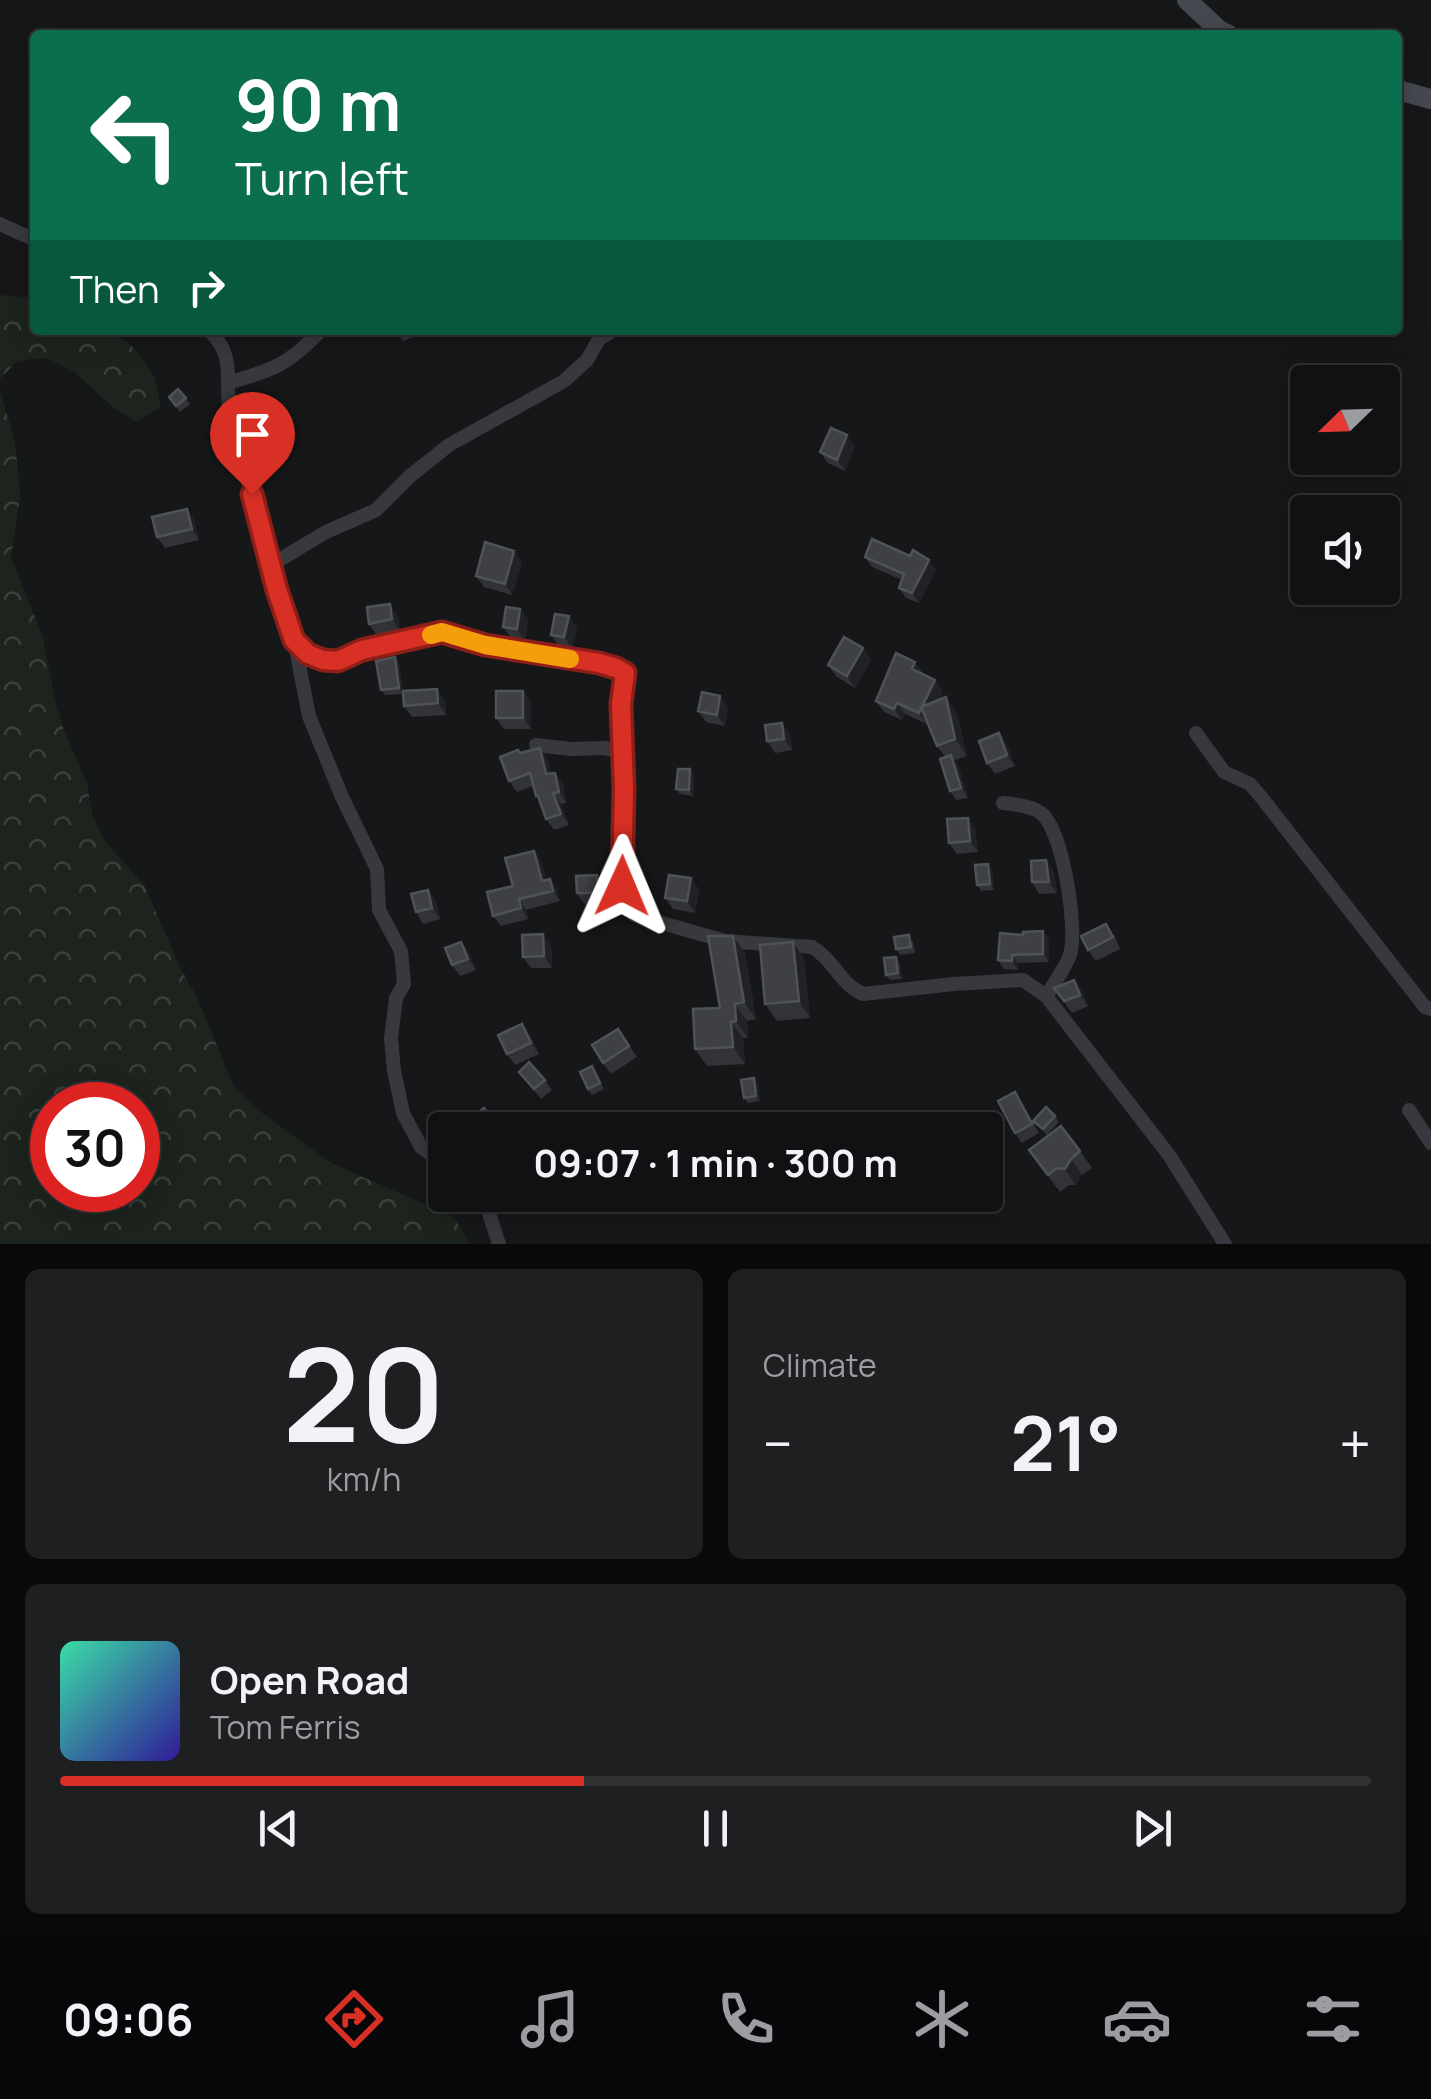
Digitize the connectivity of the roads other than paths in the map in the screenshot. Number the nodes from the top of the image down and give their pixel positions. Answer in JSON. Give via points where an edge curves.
{"nodes":[{"id":1,"x":1187,"y":0,"type":"edge"},
{"id":2,"x":1220,"y":30,"type":"edge"},
{"id":3,"x":1402,"y":91,"type":"edge"},
{"id":4,"x":1431,"y":98,"type":"edge"},
{"id":5,"x":0,"y":224,"type":"edge"},
{"id":6,"x":30,"y":238,"type":"edge"},
{"id":7,"x":218,"y":335,"type":"edge"},
{"id":8,"x":316,"y":335,"type":"edge"},
{"id":9,"x":605,"y":335,"type":"edge"},
{"id":10,"x":228,"y":383,"type":"junction"},
{"id":11,"x":270,"y":566,"type":"junction"},
{"id":12,"x":294,"y":640,"type":"junction"},
{"id":13,"x":1196,"y":733,"type":"dead end"},
{"id":14,"x":536,"y":745,"type":"edge"},
{"id":15,"x":622,"y":752,"type":"junction"},
{"id":16,"x":1003,"y":802,"type":"dead end"},
{"id":17,"x":1046,"y":996,"type":"junction"},
{"id":18,"x":1431,"y":1010,"type":"edge"},
{"id":19,"x":1409,"y":1110,"type":"dead end"},
{"id":20,"x":1431,"y":1143,"type":"edge"},
{"id":21,"x":428,"y":1152,"type":"edge"},
{"id":22,"x":489,"y":1212,"type":"edge"},
{"id":23,"x":499,"y":1244,"type":"edge"},
{"id":24,"x":1226,"y":1244,"type":"edge"}],
"edges":[{"from":1,"to":2,"type":"street"},
{"from":3,"to":4,"type":"street"},
{"from":5,"to":6,"type":"street"},
{"from":7,"to":10,"type":"street"},
{"from":8,"to":10,"type":"street","via":[[274,370]]},
{"from":9,"to":11,"type":"street","via":[[564,381],[449,445],[376,510]]},
{"from":10,"to":11,"type":"street"},
{"from":11,"to":12,"type":"street"},
{"from":12,"to":15,"type":"street","via":[[308,654],[338,661],[442,632],[616,668],[625,673]]},
{"from":12,"to":21,"type":"street","via":[[309,716],[376,870],[380,910],[401,951],[394,1071],[403,1114]]},
{"from":13,"to":18,"type":"street","via":[[1224,772],[1262,798]]},
{"from":14,"to":15,"type":"street"},
{"from":15,"to":17,"type":"street","via":[[622,886],[624,906],[634,915],[725,941],[812,947],[863,994],[1023,980]]},
{"from":16,"to":17,"type":"street","via":[[1040,813],[1059,848],[1072,936],[1069,956]]},
{"from":17,"to":24,"type":"street","via":[[1169,1155]]},
{"from":19,"to":20,"type":"street"},
{"from":22,"to":23,"type":"street"}]}
